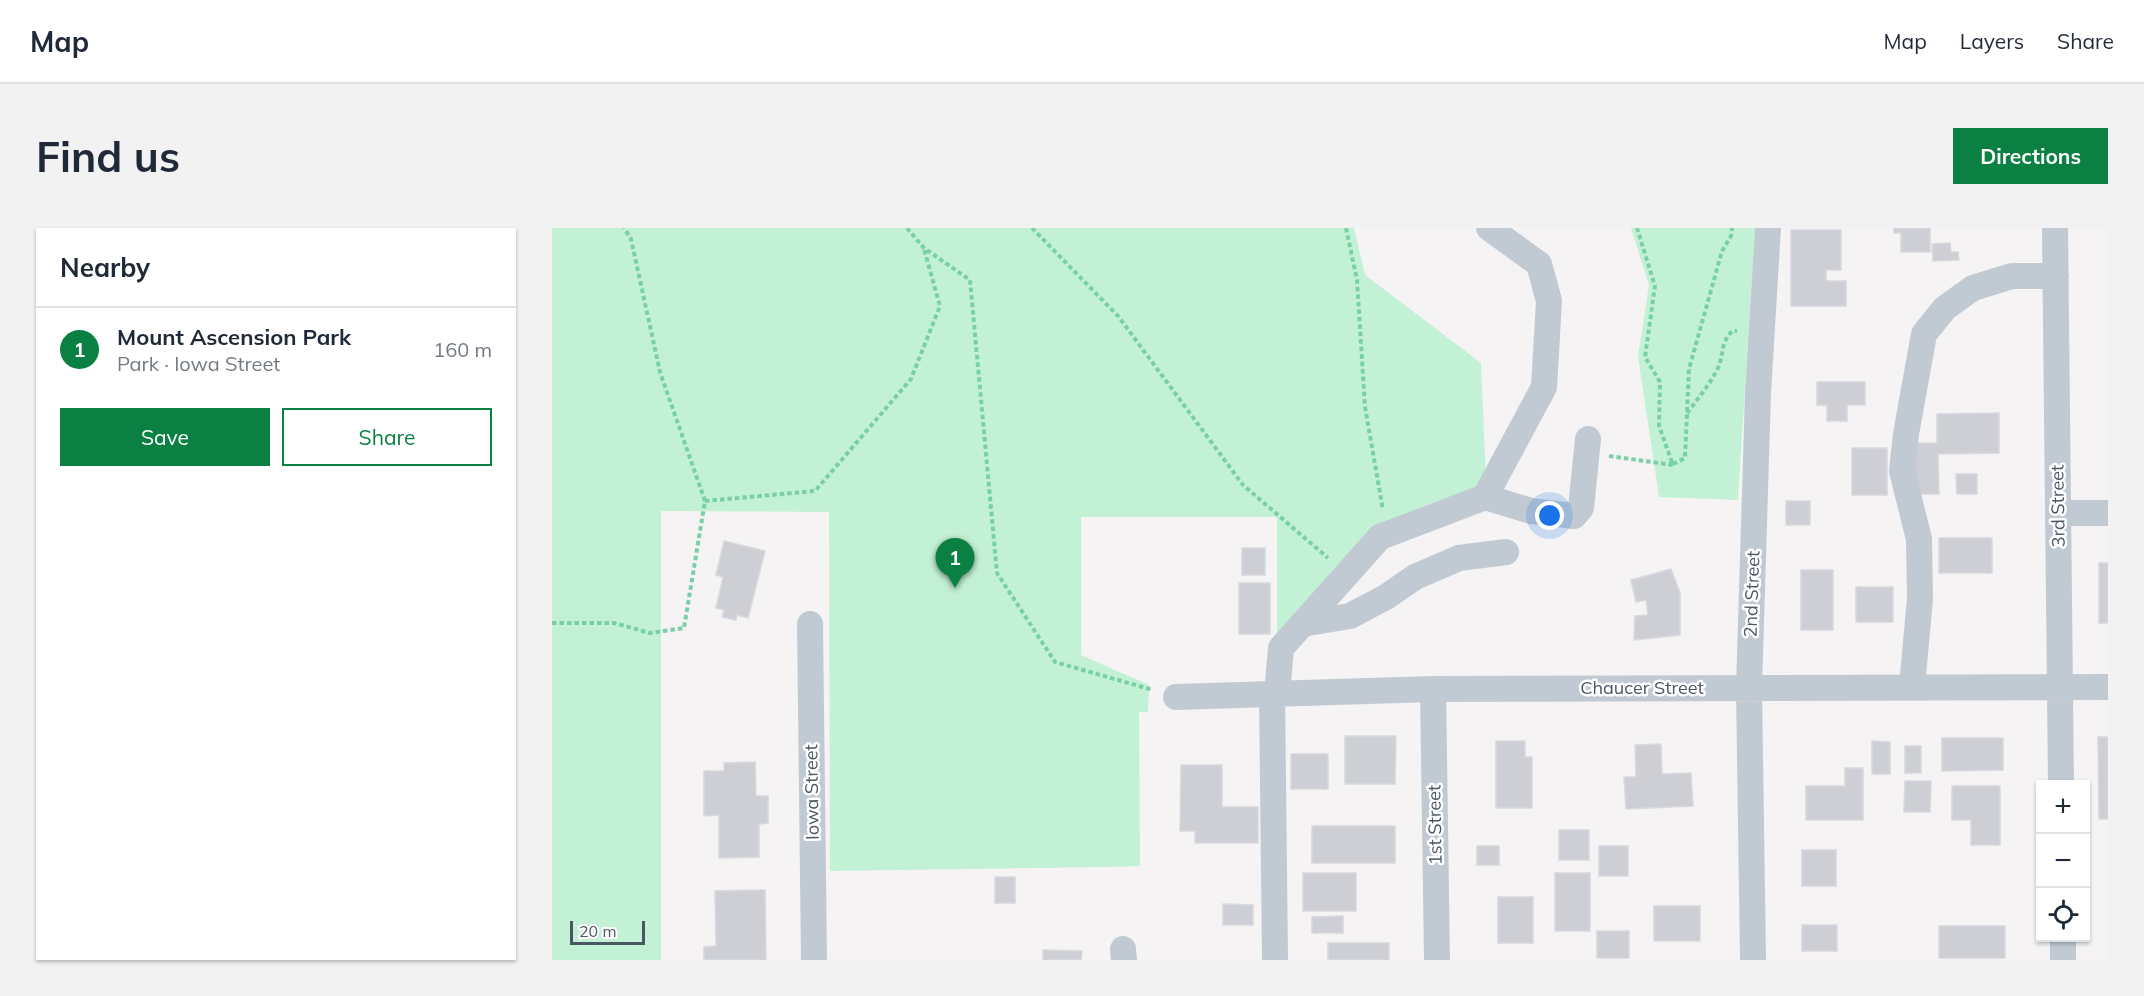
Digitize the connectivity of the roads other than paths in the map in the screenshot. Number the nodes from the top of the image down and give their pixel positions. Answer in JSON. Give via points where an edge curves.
{"nodes":[{"id":1,"x":1489,"y":228,"type":"edge"},
{"id":2,"x":1768,"y":228,"type":"edge"},
{"id":3,"x":2055,"y":228,"type":"edge"},
{"id":4,"x":2056,"y":276,"type":"junction"},
{"id":5,"x":1587,"y":446,"type":"road end"},
{"id":6,"x":1485,"y":497,"type":"junction"},
{"id":7,"x":2058,"y":513,"type":"junction"},
{"id":8,"x":2108,"y":513,"type":"edge"},
{"id":9,"x":1506,"y":552,"type":"dead end"},
{"id":10,"x":810,"y":624,"type":"dead end"},
{"id":11,"x":1302,"y":624,"type":"junction"},
{"id":12,"x":1912,"y":686,"type":"junction"},
{"id":13,"x":2060,"y":686,"type":"junction"},
{"id":14,"x":2108,"y":687,"type":"edge"},
{"id":15,"x":1749,"y":688,"type":"junction"},
{"id":16,"x":1433,"y":689,"type":"junction"},
{"id":17,"x":1275,"y":693,"type":"junction"},
{"id":18,"x":1176,"y":697,"type":"road end"},
{"id":19,"x":2061,"y":780,"type":"edge"},
{"id":20,"x":2063,"y":942,"type":"edge"},
{"id":21,"x":814,"y":960,"type":"edge"},
{"id":22,"x":1275,"y":960,"type":"edge"},
{"id":23,"x":1437,"y":960,"type":"edge"},
{"id":24,"x":1753,"y":960,"type":"edge"},
{"id":25,"x":2063,"y":960,"type":"edge"}],
"edges":[{"from":1,"to":6,"type":"street","via":[[1539,264],[1549,301],[1544,387]]},
{"from":2,"to":15,"type":"street","name":"2nd Street","via":[[1758,393]]},
{"from":3,"to":4,"type":"street","name":"3rd Street"},
{"from":4,"to":7,"type":"street","name":"3rd Street"},
{"from":4,"to":12,"type":"street","via":[[2012,276],[1973,288],[1945,308],[1924,334],[1902,471],[1919,539],[1920,599]]},
{"from":5,"to":6,"type":"street","via":[[1581,508],[1574,516],[1531,511]]},
{"from":6,"to":11,"type":"street","via":[[1380,537]]},
{"from":7,"to":8,"type":"street"},
{"from":7,"to":13,"type":"street","name":"3rd Street"},
{"from":9,"to":11,"type":"street","via":[[1459,558],[1415,577],[1350,616]]},
{"from":10,"to":21,"type":"street","name":"Iowa Street"},
{"from":11,"to":17,"type":"street","via":[[1281,648]]},
{"from":12,"to":13,"type":"street","name":"Chaucer Street"},
{"from":12,"to":15,"type":"street","name":"Chaucer Street"},
{"from":13,"to":14,"type":"street","name":"Chaucer Street"},
{"from":13,"to":19,"type":"street","name":"3rd Street"},
{"from":15,"to":16,"type":"street","name":"Chaucer Street"},
{"from":15,"to":24,"type":"street","name":"2nd Street"},
{"from":16,"to":17,"type":"street","name":"Chaucer Street"},
{"from":16,"to":23,"type":"street","name":"1st Street"},
{"from":17,"to":18,"type":"street","name":"Chaucer Street"},
{"from":17,"to":22,"type":"street"},
{"from":20,"to":25,"type":"street"}]}
